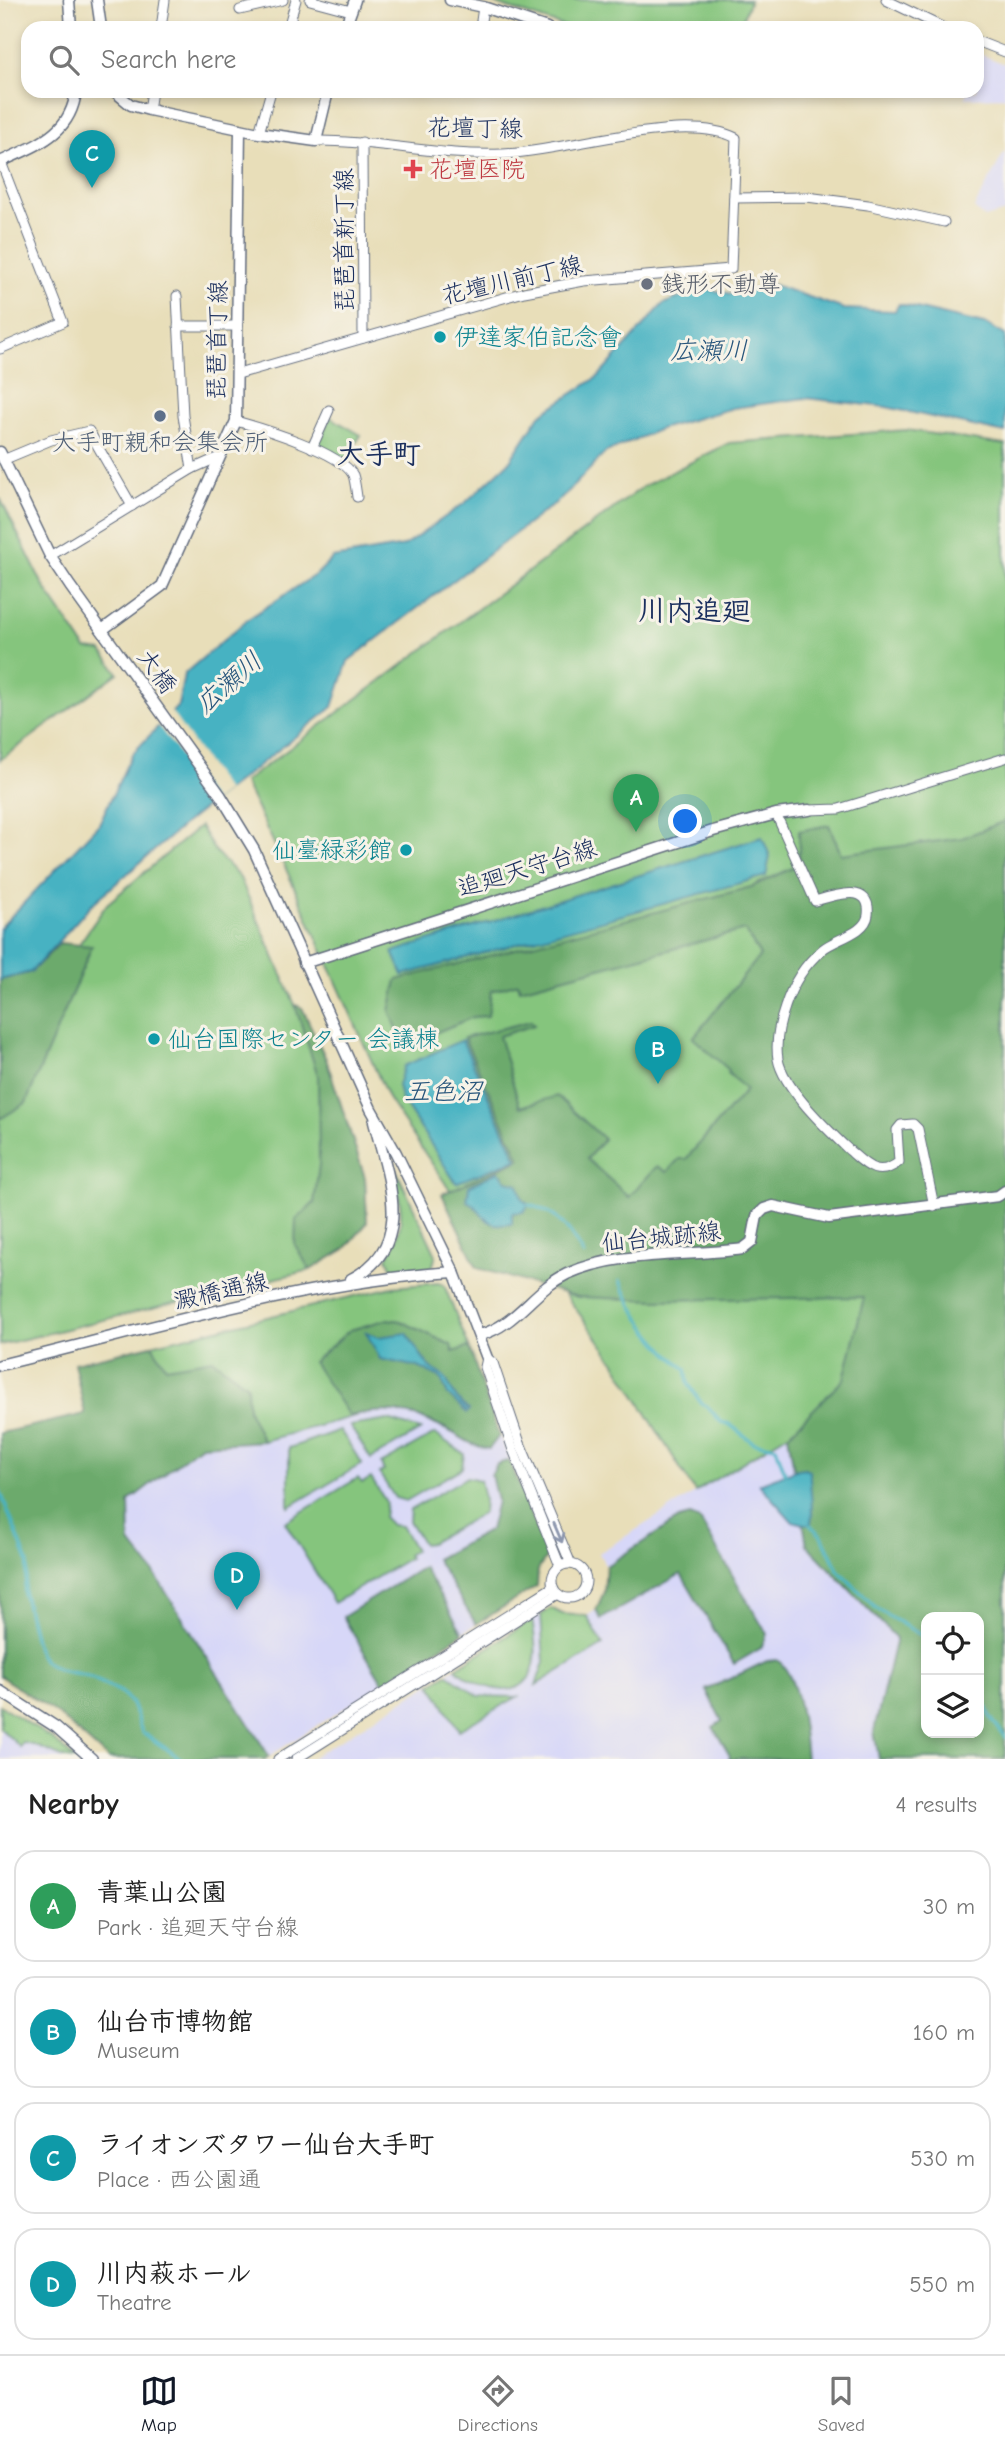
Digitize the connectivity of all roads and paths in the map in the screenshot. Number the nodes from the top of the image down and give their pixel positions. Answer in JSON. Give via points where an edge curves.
{"nodes":[{"id":1,"x":69,"y":0,"type":"edge"},
{"id":2,"x":97,"y":0,"type":"edge"},
{"id":3,"x":165,"y":0,"type":"edge"},
{"id":4,"x":283,"y":0,"type":"edge"},
{"id":5,"x":296,"y":0,"type":"edge"},
{"id":6,"x":310,"y":0,"type":"edge"},
{"id":7,"x":450,"y":0,"type":"edge"},
{"id":8,"x":886,"y":0,"type":"edge"},
{"id":9,"x":353,"y":5,"type":"edge"},
{"id":10,"x":483,"y":7,"type":"junction"},
{"id":11,"x":240,"y":10,"type":"dead end"},
{"id":12,"x":70,"y":21,"type":"edge"},
{"id":13,"x":100,"y":21,"type":"edge"},
{"id":14,"x":163,"y":21,"type":"edge"},
{"id":15,"x":290,"y":21,"type":"edge"},
{"id":16,"x":481,"y":21,"type":"edge"},
{"id":17,"x":526,"y":21,"type":"edge"},
{"id":18,"x":930,"y":21,"type":"edge"},
{"id":19,"x":984,"y":44,"type":"edge"},
{"id":20,"x":1005,"y":52,"type":"edge"},
{"id":21,"x":75,"y":98,"type":"edge"},
{"id":22,"x":122,"y":98,"type":"edge"},
{"id":23,"x":151,"y":98,"type":"edge"},
{"id":24,"x":269,"y":98,"type":"edge"},
{"id":25,"x":326,"y":98,"type":"edge"},
{"id":26,"x":149,"y":110,"type":"junction"},
{"id":27,"x":240,"y":129,"type":"junction"},
{"id":28,"x":259,"y":133,"type":"junction"},
{"id":29,"x":316,"y":141,"type":"junction"},
{"id":30,"x":362,"y":142,"type":"junction"},
{"id":31,"x":0,"y":162,"type":"edge"},
{"id":32,"x":734,"y":198,"type":"junction"},
{"id":33,"x":944,"y":222,"type":"dead end"},
{"id":34,"x":177,"y":296,"type":"dead end"},
{"id":35,"x":178,"y":326,"type":"junction"},
{"id":36,"x":238,"y":326,"type":"junction"},
{"id":37,"x":363,"y":338,"type":"junction"},
{"id":38,"x":0,"y":349,"type":"edge"},
{"id":39,"x":237,"y":374,"type":"junction"},
{"id":40,"x":329,"y":410,"type":"dead end"},
{"id":41,"x":236,"y":421,"type":"junction"},
{"id":42,"x":312,"y":448,"type":"junction"},
{"id":43,"x":2,"y":456,"type":"edge"},
{"id":44,"x":219,"y":457,"type":"junction"},
{"id":45,"x":192,"y":469,"type":"junction"},
{"id":46,"x":357,"y":497,"type":"dead end"},
{"id":47,"x":132,"y":506,"type":"junction"},
{"id":48,"x":50,"y":556,"type":"junction"},
{"id":49,"x":105,"y":635,"type":"junction"},
{"id":50,"x":1005,"y":758,"type":"edge"},
{"id":51,"x":809,"y":810,"type":"joint"},
{"id":52,"x":776,"y":814,"type":"junction"},
{"id":53,"x":304,"y":962,"type":"junction"},
{"id":54,"x":371,"y":1109,"type":"junction"},
{"id":55,"x":1005,"y":1191,"type":"edge"},
{"id":56,"x":934,"y":1206,"type":"junction"},
{"id":57,"x":454,"y":1272,"type":"junction"},
{"id":58,"x":333,"y":1286,"type":"junction"},
{"id":59,"x":480,"y":1335,"type":"junction"},
{"id":60,"x":487,"y":1358,"type":"junction"},
{"id":61,"x":0,"y":1365,"type":"edge"},
{"id":62,"x":571,"y":1564,"type":"junction"},
{"id":63,"x":560,"y":1566,"type":"junction"},
{"id":64,"x":555,"y":1591,"type":"junction"},
{"id":65,"x":0,"y":1692,"type":"edge"},
{"id":66,"x":92,"y":1759,"type":"edge"},
{"id":67,"x":278,"y":1759,"type":"edge"},
{"id":68,"x":296,"y":1759,"type":"edge"}],
"edges":[{"from":1,"to":12,"type":"street"},
{"from":2,"to":13,"type":"street"},
{"from":3,"to":14,"type":"street"},
{"from":4,"to":11,"type":"street"},
{"from":5,"to":15,"type":"street"},
{"from":6,"to":9,"type":"street"},
{"from":7,"to":10,"type":"street"},
{"from":8,"to":18,"type":"street"},
{"from":10,"to":16,"type":"street"},
{"from":10,"to":17,"type":"street"},
{"from":19,"to":20,"type":"street"},
{"from":21,"to":31,"type":"street","via":[[71,116],[50,138]]},
{"from":22,"to":26,"type":"street","name":"花壇丁線"},
{"from":23,"to":26,"type":"street"},
{"from":24,"to":28,"type":"street"},
{"from":25,"to":29,"type":"street"},
{"from":26,"to":27,"type":"street","name":"花壇丁線"},
{"from":27,"to":28,"type":"street","name":"花壇丁線"},
{"from":27,"to":36,"type":"street","name":"琵琶首丁線"},
{"from":28,"to":29,"type":"street","name":"花壇丁線"},
{"from":29,"to":30,"type":"street","name":"花壇丁線"},
{"from":30,"to":32,"type":"street","name":"花壇丁線","via":[[503,155],[666,130],[724,132],[736,138]]},
{"from":30,"to":37,"type":"street","name":"琵琶首新丁線"},
{"from":31,"to":38,"type":"street","via":[[63,321]]},
{"from":32,"to":33,"type":"street","via":[[819,199]]},
{"from":32,"to":37,"type":"street","name":"花壇川前丁線","via":[[731,269],[560,285]]},
{"from":34,"to":35,"type":"street"},
{"from":35,"to":36,"type":"street"},
{"from":35,"to":45,"type":"street","via":[[183,416]]},
{"from":36,"to":39,"type":"street","name":"琵琶首丁線"},
{"from":37,"to":39,"type":"street","name":"花壇川前丁線"},
{"from":39,"to":41,"type":"street","name":"琵琶首丁線"},
{"from":40,"to":42,"type":"street"},
{"from":41,"to":42,"type":"street"},
{"from":41,"to":44,"type":"street","name":"琵琶首丁線"},
{"from":42,"to":46,"type":"street","via":[[353,475]]},
{"from":43,"to":47,"type":"street","via":[[89,431]]},
{"from":43,"to":48,"type":"street","name":"大橋"},
{"from":44,"to":45,"type":"street"},
{"from":44,"to":49,"type":"street","name":"琵琶首丁線","via":[[162,586]]},
{"from":45,"to":47,"type":"street"},
{"from":47,"to":48,"type":"street"},
{"from":48,"to":49,"type":"street","name":"大橋"},
{"from":49,"to":53,"type":"street","name":"大橋","via":[[221,796],[254,850]]},
{"from":50,"to":51,"type":"street","via":[[839,809]]},
{"from":51,"to":52,"type":"street","name":"追廻天守台線"},
{"from":52,"to":53,"type":"street","name":"追廻天守台線"},
{"from":52,"to":56,"type":"street","via":[[815,901],[849,892],[860,894],[867,902],[868,917],[861,928],[824,948],[806,966],[781,1018],[778,1062],[814,1115],[871,1169],[885,1170],[900,1162],[897,1130],[914,1124]]},
{"from":53,"to":54,"type":"street","name":"大橋"},
{"from":54,"to":57,"type":"street"},
{"from":54,"to":58,"type":"street","via":[[392,1196],[390,1235],[368,1269]]},
{"from":55,"to":56,"type":"street","name":"仙台城跡線"},
{"from":56,"to":59,"type":"street","name":"仙台城跡線","via":[[829,1218],[773,1206],[757,1216],[752,1242],[743,1249],[629,1258],[589,1267],[554,1282],[505,1326]]},
{"from":57,"to":58,"type":"street","name":"澱橋通線"},
{"from":57,"to":59,"type":"street"},
{"from":58,"to":61,"type":"street","name":"澱橋通線"},
{"from":59,"to":60,"type":"street"},
{"from":60,"to":62,"type":"street","one_way":true,"via":[[493,1363],[520,1444]]},
{"from":60,"to":63,"type":"street","via":[[485,1367],[508,1436]]},
{"from":62,"to":63,"type":"street"},
{"from":62,"to":64,"type":"street","via":[[583,1571],[585,1588],[573,1599]]},
{"from":63,"to":64,"type":"street","via":[[552,1577]]},
{"from":64,"to":67,"type":"street"},
{"from":64,"to":68,"type":"street"},
{"from":65,"to":66,"type":"street","via":[[56,1727]]}]}
